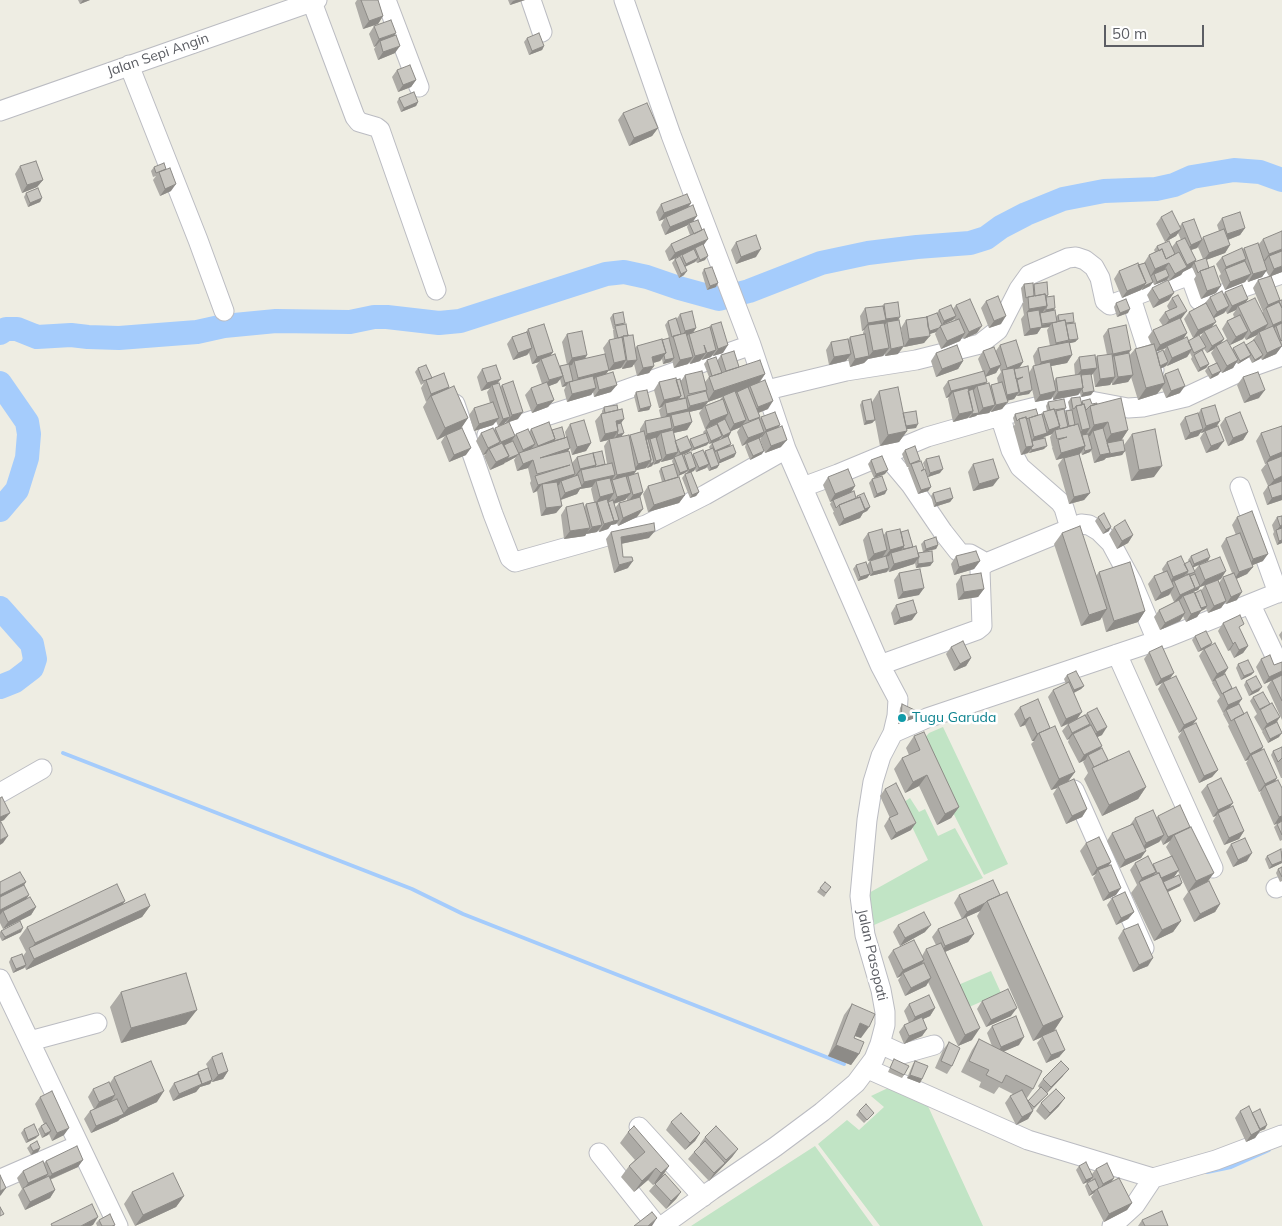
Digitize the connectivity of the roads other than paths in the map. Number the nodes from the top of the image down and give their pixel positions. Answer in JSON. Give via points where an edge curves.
{"nodes":[{"id":1,"x":386,"y":0,"type":"edge"},
{"id":2,"x":531,"y":0,"type":"edge"},
{"id":3,"x":624,"y":0,"type":"edge"},
{"id":4,"x":314,"y":1,"type":"edge"},
{"id":5,"x":542,"y":32,"type":"dead end"},
{"id":6,"x":129,"y":65,"type":"junction"},
{"id":7,"x":419,"y":87,"type":"dead end"},
{"id":8,"x":0,"y":110,"type":"edge"},
{"id":9,"x":1282,"y":274,"type":"edge"},
{"id":10,"x":436,"y":290,"type":"dead end"},
{"id":11,"x":1131,"y":298,"type":"junction"},
{"id":12,"x":224,"y":311,"type":"dead end"},
{"id":13,"x":751,"y":345,"type":"junction"},
{"id":14,"x":1282,"y":356,"type":"edge"},
{"id":15,"x":767,"y":390,"type":"junction"},
{"id":16,"x":612,"y":396,"type":"junction"},
{"id":17,"x":1163,"y":402,"type":"junction"},
{"id":18,"x":455,"y":403,"type":"edge"},
{"id":19,"x":616,"y":414,"type":"edge"},
{"id":20,"x":1000,"y":416,"type":"junction"},
{"id":21,"x":468,"y":441,"type":"junction"},
{"id":22,"x":786,"y":449,"type":"junction"},
{"id":23,"x":885,"y":454,"type":"junction"},
{"id":24,"x":803,"y":486,"type":"junction"},
{"id":25,"x":1240,"y":487,"type":"dead end"},
{"id":26,"x":641,"y":506,"type":"edge"},
{"id":27,"x":646,"y":524,"type":"junction"},
{"id":28,"x":1070,"y":528,"type":"junction"},
{"id":29,"x":986,"y":563,"type":"junction"},
{"id":30,"x":1280,"y":592,"type":"edge"},
{"id":31,"x":1251,"y":605,"type":"junction"},
{"id":32,"x":1200,"y":625,"type":"junction"},
{"id":33,"x":1157,"y":641,"type":"junction"},
{"id":34,"x":1208,"y":642,"type":"edge"},
{"id":35,"x":1117,"y":654,"type":"junction"},
{"id":36,"x":880,"y":665,"type":"junction"},
{"id":37,"x":1282,"y":671,"type":"edge"},
{"id":38,"x":1028,"y":683,"type":"junction"},
{"id":39,"x":898,"y":699,"type":"junction"},
{"id":40,"x":1036,"y":701,"type":"edge"},
{"id":41,"x":928,"y":718,"type":"junction"},
{"id":42,"x":893,"y":733,"type":"junction"},
{"id":43,"x":42,"y":769,"type":"dead end"},
{"id":44,"x":1067,"y":774,"type":"edge"},
{"id":45,"x":0,"y":793,"type":"edge"},
{"id":46,"x":1213,"y":868,"type":"edge"},
{"id":47,"x":1148,"y":957,"type":"edge"},
{"id":48,"x":0,"y":979,"type":"edge"},
{"id":49,"x":97,"y":1023,"type":"dead end"},
{"id":50,"x":30,"y":1041,"type":"junction"},
{"id":51,"x":880,"y":1044,"type":"junction"},
{"id":52,"x":934,"y":1045,"type":"dead end"},
{"id":53,"x":868,"y":1069,"type":"junction"},
{"id":54,"x":638,"y":1127,"type":"edge"},
{"id":55,"x":1282,"y":1134,"type":"edge"},
{"id":56,"x":79,"y":1145,"type":"junction"},
{"id":57,"x":599,"y":1152,"type":"dead end"},
{"id":58,"x":3,"y":1178,"type":"edge"},
{"id":59,"x":1152,"y":1180,"type":"junction"},
{"id":60,"x":703,"y":1196,"type":"junction"},
{"id":61,"x":118,"y":1226,"type":"edge"},
{"id":62,"x":657,"y":1226,"type":"edge"},
{"id":63,"x":662,"y":1226,"type":"edge"},
{"id":64,"x":1112,"y":1226,"type":"edge"}],
"edges":[{"from":1,"to":7,"type":"street"},
{"from":2,"to":5,"type":"street"},
{"from":3,"to":13,"type":"street","via":[[671,135]]},
{"from":4,"to":6,"type":"street","name":"Jalan Sepi Angin"},
{"from":4,"to":10,"type":"street","via":[[355,117],[359,122],[380,130]]},
{"from":6,"to":8,"type":"street","name":"Jalan Sepi Angin"},
{"from":6,"to":12,"type":"street","via":[[198,253]]},
{"from":9,"to":11,"type":"street","via":[[1204,309],[1191,278],[1187,276]]},
{"from":11,"to":15,"type":"street","via":[[1109,305],[1094,266],[1076,257],[1068,258],[1029,275],[998,330],[980,344],[916,360],[846,370]]},
{"from":11,"to":17,"type":"street"},
{"from":13,"to":15,"type":"street"},
{"from":13,"to":16,"type":"street"},
{"from":14,"to":17,"type":"street","via":[[1235,366],[1186,396]]},
{"from":15,"to":22,"type":"street"},
{"from":16,"to":19,"type":"street"},
{"from":16,"to":21,"type":"street","via":[[559,421]]},
{"from":17,"to":20,"type":"street","via":[[1128,408],[1080,399]]},
{"from":18,"to":21,"type":"street"},
{"from":20,"to":23,"type":"street","via":[[927,436]]},
{"from":20,"to":28,"type":"street","via":[[1010,450],[1020,467],[1060,502]]},
{"from":21,"to":27,"type":"street","via":[[493,514],[514,562]]},
{"from":22,"to":24,"type":"street"},
{"from":22,"to":27,"type":"street","via":[[705,496]]},
{"from":23,"to":24,"type":"street"},
{"from":23,"to":29,"type":"street","via":[[958,551]]},
{"from":24,"to":36,"type":"street"},
{"from":25,"to":30,"type":"street"},
{"from":26,"to":27,"type":"street"},
{"from":28,"to":29,"type":"street"},
{"from":28,"to":33,"type":"street","via":[[1089,525],[1111,543]]},
{"from":29,"to":36,"type":"street","via":[[980,570],[982,626]]},
{"from":30,"to":31,"type":"street"},
{"from":31,"to":32,"type":"street"},
{"from":31,"to":37,"type":"street"},
{"from":32,"to":33,"type":"street"},
{"from":32,"to":34,"type":"street"},
{"from":33,"to":35,"type":"street"},
{"from":35,"to":38,"type":"street"},
{"from":35,"to":46,"type":"street"},
{"from":36,"to":39,"type":"street"},
{"from":38,"to":40,"type":"street"},
{"from":38,"to":41,"type":"street"},
{"from":39,"to":41,"type":"street"},
{"from":39,"to":42,"type":"street","name":"Jalan Pasopati"},
{"from":41,"to":42,"type":"street"},
{"from":42,"to":51,"type":"street","name":"Jalan Pasopati","via":[[873,782],[860,896],[865,936],[885,1012]]},
{"from":43,"to":45,"type":"street"},
{"from":44,"to":47,"type":"street"},
{"from":48,"to":50,"type":"street"},
{"from":49,"to":50,"type":"street"},
{"from":50,"to":56,"type":"street"},
{"from":51,"to":52,"type":"street","via":[[902,1054]]},
{"from":51,"to":53,"type":"street","name":"Jalan Pasopati"},
{"from":53,"to":59,"type":"street","via":[[1028,1140]]},
{"from":53,"to":60,"type":"street","name":"Jalan Pasopati","via":[[822,1112]]},
{"from":54,"to":60,"type":"street"},
{"from":55,"to":59,"type":"street"},
{"from":56,"to":58,"type":"street"},
{"from":56,"to":61,"type":"street"},
{"from":57,"to":62,"type":"street"},
{"from":59,"to":64,"type":"street","via":[[1140,1199]]},
{"from":60,"to":63,"type":"street","name":"Jalan Pasopati"}]}
